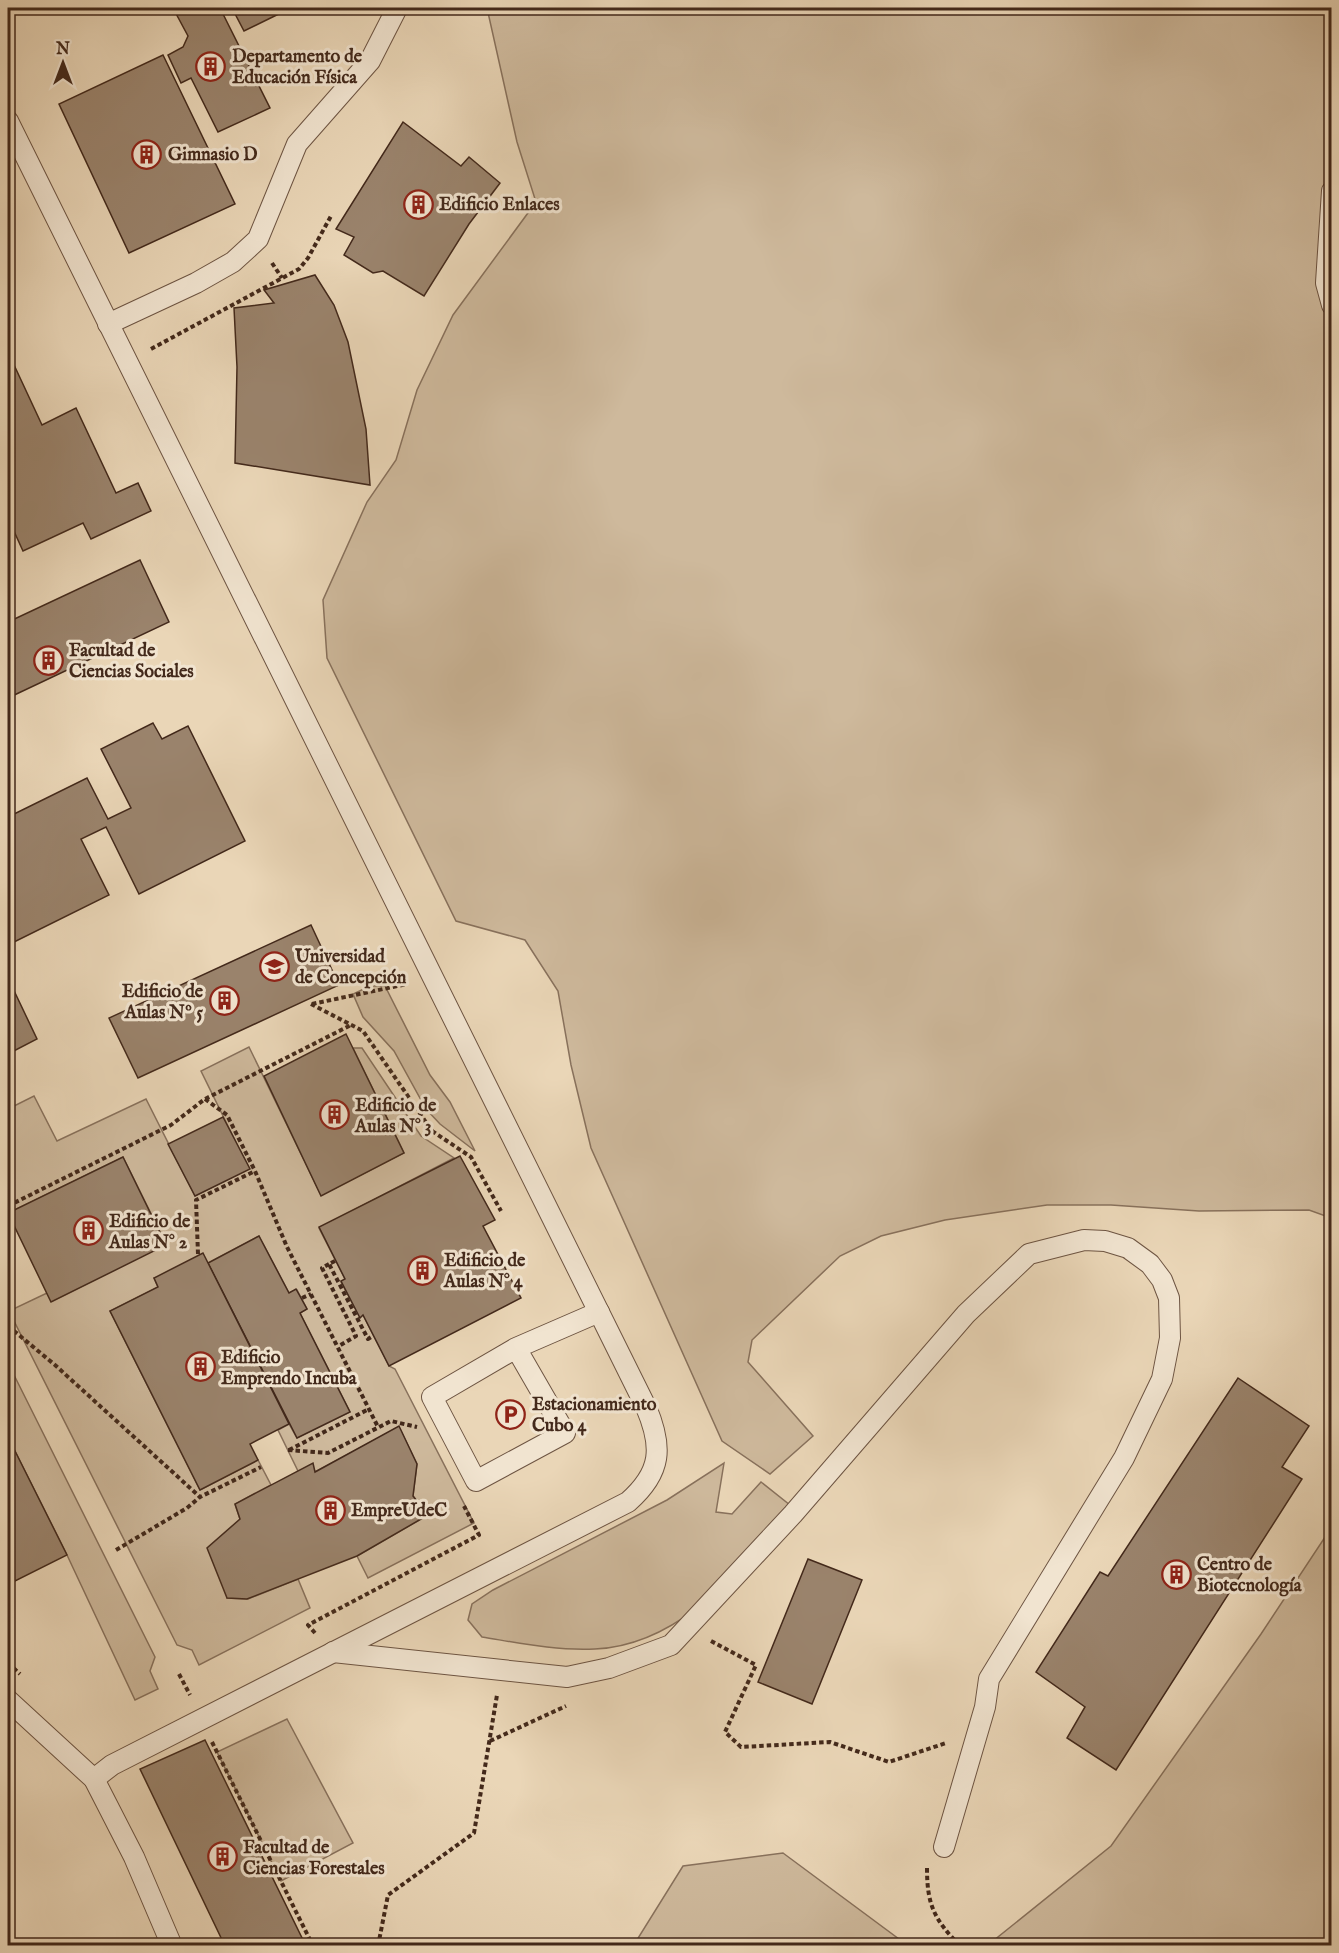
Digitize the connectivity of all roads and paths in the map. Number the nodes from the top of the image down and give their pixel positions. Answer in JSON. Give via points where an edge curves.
{"nodes":[{"id":1,"x":397,"y":8,"type":"edge"},
{"id":2,"x":8,"y":122,"type":"edge"},
{"id":3,"x":1332,"y":191,"type":"edge"},
{"id":4,"x":331,"y":216,"type":"dead end"},
{"id":5,"x":1332,"y":305,"type":"edge"},
{"id":6,"x":108,"y":324,"type":"junction"},
{"id":7,"x":126,"y":361,"type":"junction"},
{"id":8,"x":433,"y":978,"type":"junction"},
{"id":9,"x":351,"y":1024,"type":"junction"},
{"id":10,"x":205,"y":1099,"type":"junction"},
{"id":11,"x":255,"y":1171,"type":"junction"},
{"id":12,"x":8,"y":1206,"type":"edge"},
{"id":13,"x":501,"y":1211,"type":"dead end"},
{"id":14,"x":198,"y":1254,"type":"dead end"},
{"id":15,"x":335,"y":1261,"type":"dead end"},
{"id":16,"x":328,"y":1264,"type":"junction"},
{"id":17,"x":311,"y":1294,"type":"junction"},
{"id":18,"x":302,"y":1298,"type":"dead end"},
{"id":19,"x":599,"y":1312,"type":"junction"},
{"id":20,"x":8,"y":1326,"type":"edge"},
{"id":21,"x":373,"y":1336,"type":"dead end"},
{"id":22,"x":339,"y":1346,"type":"junction"},
{"id":23,"x":516,"y":1348,"type":"junction"},
{"id":24,"x":369,"y":1409,"type":"junction"},
{"id":25,"x":378,"y":1427,"type":"junction"},
{"id":26,"x":423,"y":1428,"type":"dead end"},
{"id":27,"x":261,"y":1467,"type":"dead end"},
{"id":28,"x":459,"y":1496,"type":"dead end"},
{"id":29,"x":200,"y":1497,"type":"junction"},
{"id":30,"x":116,"y":1550,"type":"dead end"},
{"id":31,"x":702,"y":1636,"type":"dead end"},
{"id":32,"x":333,"y":1652,"type":"junction"},
{"id":33,"x":179,"y":1674,"type":"dead end"},
{"id":34,"x":498,"y":1689,"type":"dead end"},
{"id":35,"x":8,"y":1700,"type":"edge"},
{"id":36,"x":203,"y":1721,"type":"junction"},
{"id":37,"x":965,"y":1777,"type":"junction"},
{"id":38,"x":94,"y":1779,"type":"junction"},
{"id":39,"x":944,"y":1847,"type":"joint"},
{"id":40,"x":172,"y":1946,"type":"edge"},
{"id":41,"x":312,"y":1946,"type":"edge"},
{"id":42,"x":378,"y":1946,"type":"edge"},
{"id":43,"x":960,"y":1946,"type":"edge"}],
"edges":[{"from":1,"to":6,"type":"lane","via":[[370,61],[297,144],[258,239],[234,262]]},
{"from":2,"to":6,"type":"lane"},
{"from":3,"to":5,"type":"lane","via":[[1326,283]]},
{"from":4,"to":7,"type":"path","via":[[299,269]]},
{"from":6,"to":7,"type":"lane"},
{"from":7,"to":8,"type":"lane"},
{"from":8,"to":9,"type":"path","via":[[311,1004]]},
{"from":8,"to":19,"type":"lane"},
{"from":9,"to":10,"type":"path"},
{"from":9,"to":13,"type":"path","via":[[363,1031],[432,1131],[471,1157]]},
{"from":10,"to":11,"type":"path","via":[[227,1115]]},
{"from":10,"to":12,"type":"path","via":[[171,1125]]},
{"from":11,"to":14,"type":"path","via":[[196,1200]]},
{"from":11,"to":17,"type":"path"},
{"from":15,"to":16,"type":"path"},
{"from":16,"to":21,"type":"path","via":[[368,1339]]},
{"from":16,"to":22,"type":"path","via":[[322,1268],[357,1336]]},
{"from":17,"to":18,"type":"path"},
{"from":17,"to":22,"type":"path"},
{"from":19,"to":23,"type":"lane"},
{"from":19,"to":32,"type":"lane","via":[[653,1424],[658,1449],[656,1464],[640,1491],[628,1502]]},
{"from":20,"to":29,"type":"path"},
{"from":22,"to":24,"type":"path"},
{"from":23,"to":23,"type":"lane","via":[[432,1397],[476,1481],[565,1432]]},
{"from":24,"to":25,"type":"path"},
{"from":24,"to":25,"type":"path","via":[[288,1450],[328,1453]]},
{"from":25,"to":26,"type":"path","via":[[391,1421]]},
{"from":27,"to":29,"type":"path"},
{"from":28,"to":32,"type":"path","via":[[479,1534],[308,1625]]},
{"from":29,"to":30,"type":"path"},
{"from":31,"to":37,"type":"path","via":[[756,1665],[725,1732],[741,1747],[830,1742],[889,1762],[949,1742]]},
{"from":32,"to":36,"type":"lane"},
{"from":32,"to":37,"type":"lane","via":[[567,1677],[609,1668],[671,1645],[723,1593],[999,1280],[1029,1254],[1084,1240],[1105,1241],[1137,1252],[1162,1280],[1171,1316],[1166,1365],[1124,1458],[989,1679]]},
{"from":33,"to":36,"type":"path"},
{"from":34,"to":42,"type":"path","via":[[474,1833],[388,1895]]},
{"from":35,"to":38,"type":"lane"},
{"from":36,"to":38,"type":"lane","via":[[112,1765]]},
{"from":36,"to":41,"type":"path"},
{"from":37,"to":39,"type":"lane"},
{"from":38,"to":40,"type":"lane","via":[[134,1857]]},
{"from":39,"to":43,"type":"path","via":[[927,1866],[927,1896],[942,1927]]}]}
